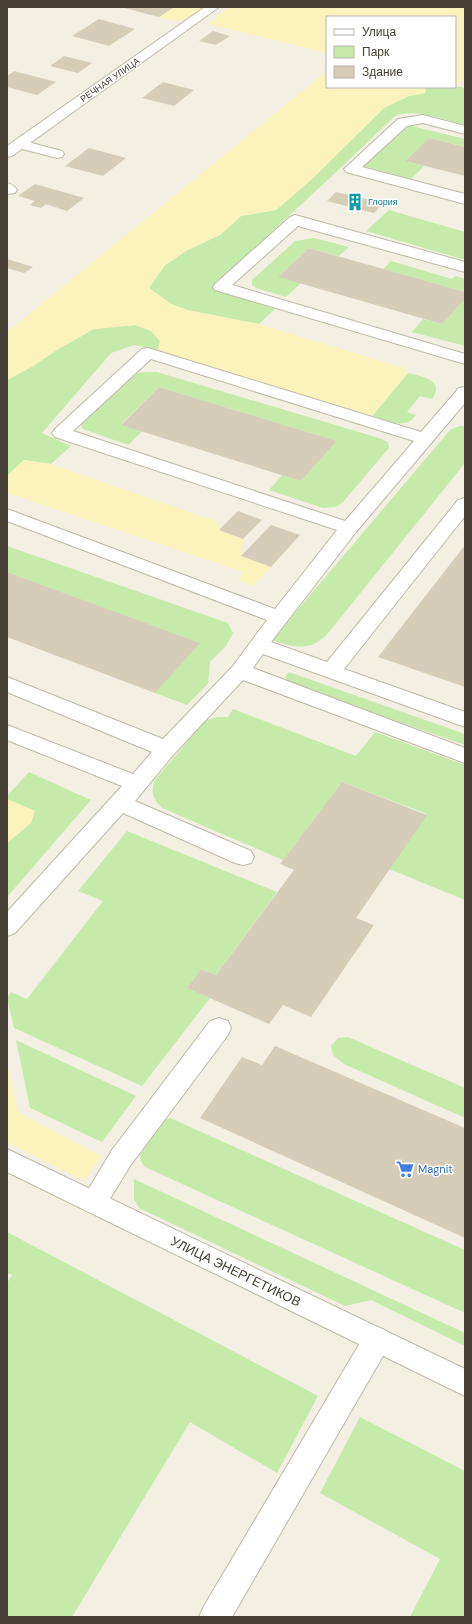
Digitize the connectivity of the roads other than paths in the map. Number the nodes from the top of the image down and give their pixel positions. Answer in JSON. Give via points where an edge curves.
{"nodes":[{"id":1,"x":213,"y":7,"type":"edge"},
{"id":2,"x":465,"y":130,"type":"edge"},
{"id":3,"x":20,"y":144,"type":"junction"},
{"id":4,"x":7,"y":153,"type":"edge"},
{"id":5,"x":57,"y":154,"type":"dead end"},
{"id":6,"x":465,"y":199,"type":"edge"},
{"id":7,"x":465,"y":267,"type":"edge"},
{"id":8,"x":465,"y":359,"type":"edge"},
{"id":9,"x":465,"y":392,"type":"edge"},
{"id":10,"x":458,"y":411,"type":"edge"},
{"id":11,"x":424,"y":439,"type":"junction"},
{"id":12,"x":465,"y":504,"type":"edge"},
{"id":13,"x":7,"y":515,"type":"edge"},
{"id":14,"x":349,"y":528,"type":"junction"},
{"id":15,"x":278,"y":617,"type":"junction"},
{"id":16,"x":259,"y":645,"type":"junction"},
{"id":17,"x":240,"y":671,"type":"junction"},
{"id":18,"x":331,"y":671,"type":"junction"},
{"id":19,"x":7,"y":684,"type":"edge"},
{"id":20,"x":465,"y":720,"type":"edge"},
{"id":21,"x":7,"y":732,"type":"edge"},
{"id":22,"x":166,"y":749,"type":"junction"},
{"id":23,"x":465,"y":756,"type":"edge"},
{"id":24,"x":137,"y":784,"type":"junction"},
{"id":25,"x":120,"y":803,"type":"junction"},
{"id":26,"x":244,"y":857,"type":"dead end"},
{"id":27,"x":7,"y":927,"type":"edge"},
{"id":28,"x":219,"y":1028,"type":"dead end"},
{"id":29,"x":7,"y":1160,"type":"edge"},
{"id":30,"x":94,"y":1202,"type":"junction"},
{"id":31,"x":377,"y":1340,"type":"junction"},
{"id":32,"x":465,"y":1383,"type":"edge"},
{"id":33,"x":215,"y":1617,"type":"edge"}],
"edges":[{"from":1,"to":3,"type":"street","name":"РЕЧНАЯ УЛИЦА"},
{"from":2,"to":6,"type":"street","via":[[423,119],[403,122],[351,169]]},
{"from":3,"to":4,"type":"street","name":"РЕЧНАЯ УЛИЦА"},
{"from":3,"to":5,"type":"street"},
{"from":7,"to":8,"type":"street","via":[[295,220],[221,287]]},
{"from":9,"to":10,"type":"street"},
{"from":10,"to":11,"type":"street"},
{"from":11,"to":14,"type":"street"},
{"from":11,"to":14,"type":"street","via":[[148,353],[61,433]]},
{"from":12,"to":18,"type":"street"},
{"from":13,"to":15,"type":"street"},
{"from":14,"to":15,"type":"street"},
{"from":15,"to":16,"type":"street"},
{"from":16,"to":17,"type":"street"},
{"from":16,"to":18,"type":"street"},
{"from":17,"to":22,"type":"street"},
{"from":17,"to":23,"type":"street"},
{"from":18,"to":20,"type":"street"},
{"from":19,"to":22,"type":"street"},
{"from":21,"to":24,"type":"street"},
{"from":22,"to":24,"type":"street"},
{"from":24,"to":25,"type":"street"},
{"from":25,"to":26,"type":"street"},
{"from":25,"to":27,"type":"street"},
{"from":28,"to":30,"type":"street","via":[[121,1158]]},
{"from":29,"to":30,"type":"street","name":"УЛИЦА ЭНЕРГЕТИКОВ"},
{"from":30,"to":31,"type":"street","name":"УЛИЦА ЭНЕРГЕТИКОВ"},
{"from":31,"to":32,"type":"street","name":"УЛИЦА ЭНЕРГЕТИКОВ"},
{"from":31,"to":33,"type":"street"}]}
